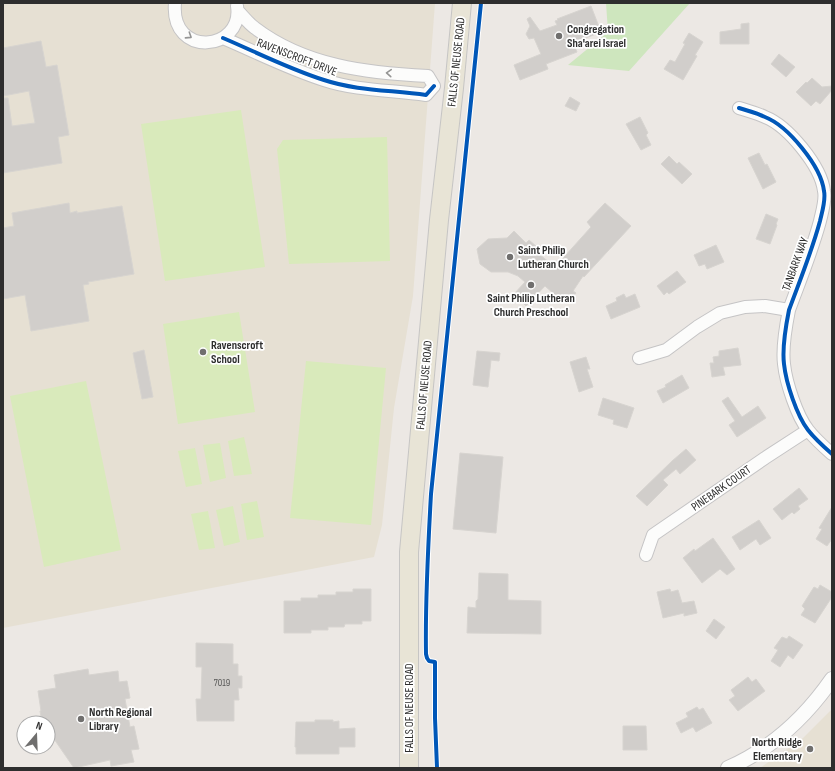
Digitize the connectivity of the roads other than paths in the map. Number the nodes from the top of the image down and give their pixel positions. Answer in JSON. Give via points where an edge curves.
{"nodes":[{"id":1,"x":175,"y":3,"type":"edge"},
{"id":2,"x":462,"y":3,"type":"edge"},
{"id":3,"x":237,"y":7,"type":"edge"},
{"id":4,"x":223,"y":38,"type":"junction"},
{"id":5,"x":283,"y":46,"type":"junction"},
{"id":6,"x":276,"y":62,"type":"junction"},
{"id":7,"x":434,"y":86,"type":"junction"},
{"id":8,"x":454,"y":88,"type":"junction"},
{"id":9,"x":739,"y":108,"type":"dead end"},
{"id":10,"x":828,"y":190,"type":"edge"},
{"id":11,"x":789,"y":310,"type":"junction"},
{"id":12,"x":639,"y":358,"type":"dead end"},
{"id":13,"x":808,"y":430,"type":"junction"},
{"id":14,"x":832,"y":454,"type":"edge"},
{"id":15,"x":646,"y":555,"type":"dead end"},
{"id":16,"x":832,"y":680,"type":"edge"},
{"id":17,"x":409,"y":768,"type":"edge"},
{"id":18,"x":728,"y":768,"type":"edge"}],
"edges":[{"from":1,"to":4,"type":"street","one_way":true,"via":[[174,14],[177,24],[192,40],[213,42]]},
{"from":2,"to":8,"type":"main road","name":"FALLS OF NEUSE ROAD"},
{"from":3,"to":4,"type":"street","name":"RAVENSCROFT DRIVE","via":[[236,21]]},
{"from":3,"to":5,"type":"street","name":"RAVENSCROFT DRIVE","via":[[253,27]]},
{"from":4,"to":6,"type":"street","name":"RAVENSCROFT DRIVE"},
{"from":5,"to":6,"type":"street"},
{"from":7,"to":5,"type":"street","name":"RAVENSCROFT DRIVE","one_way":true,"via":[[428,76],[349,68],[318,61]]},
{"from":6,"to":7,"type":"street","name":"RAVENSCROFT DRIVE","via":[[324,80],[361,87],[426,95]]},
{"from":7,"to":8,"type":"street"},
{"from":8,"to":17,"type":"main road","name":"FALLS OF NEUSE ROAD","via":[[439,220],[409,552]]},
{"from":9,"to":10,"type":"street","name":"TANBARK WAY","via":[[767,117],[790,135],[807,153]]},
{"from":10,"to":11,"type":"street","name":"TANBARK WAY","via":[[815,240]]},
{"from":11,"to":12,"type":"street","via":[[765,306],[745,307],[720,313],[666,350]]},
{"from":11,"to":13,"type":"street","name":"TANBARK WAY","via":[[784,364],[799,414]]},
{"from":13,"to":14,"type":"street","name":"TANBARK WAY"},
{"from":13,"to":15,"type":"street","name":"PINEBARK COURT","via":[[653,535]]},
{"from":16,"to":18,"type":"street","via":[[802,717],[774,742]]}]}
